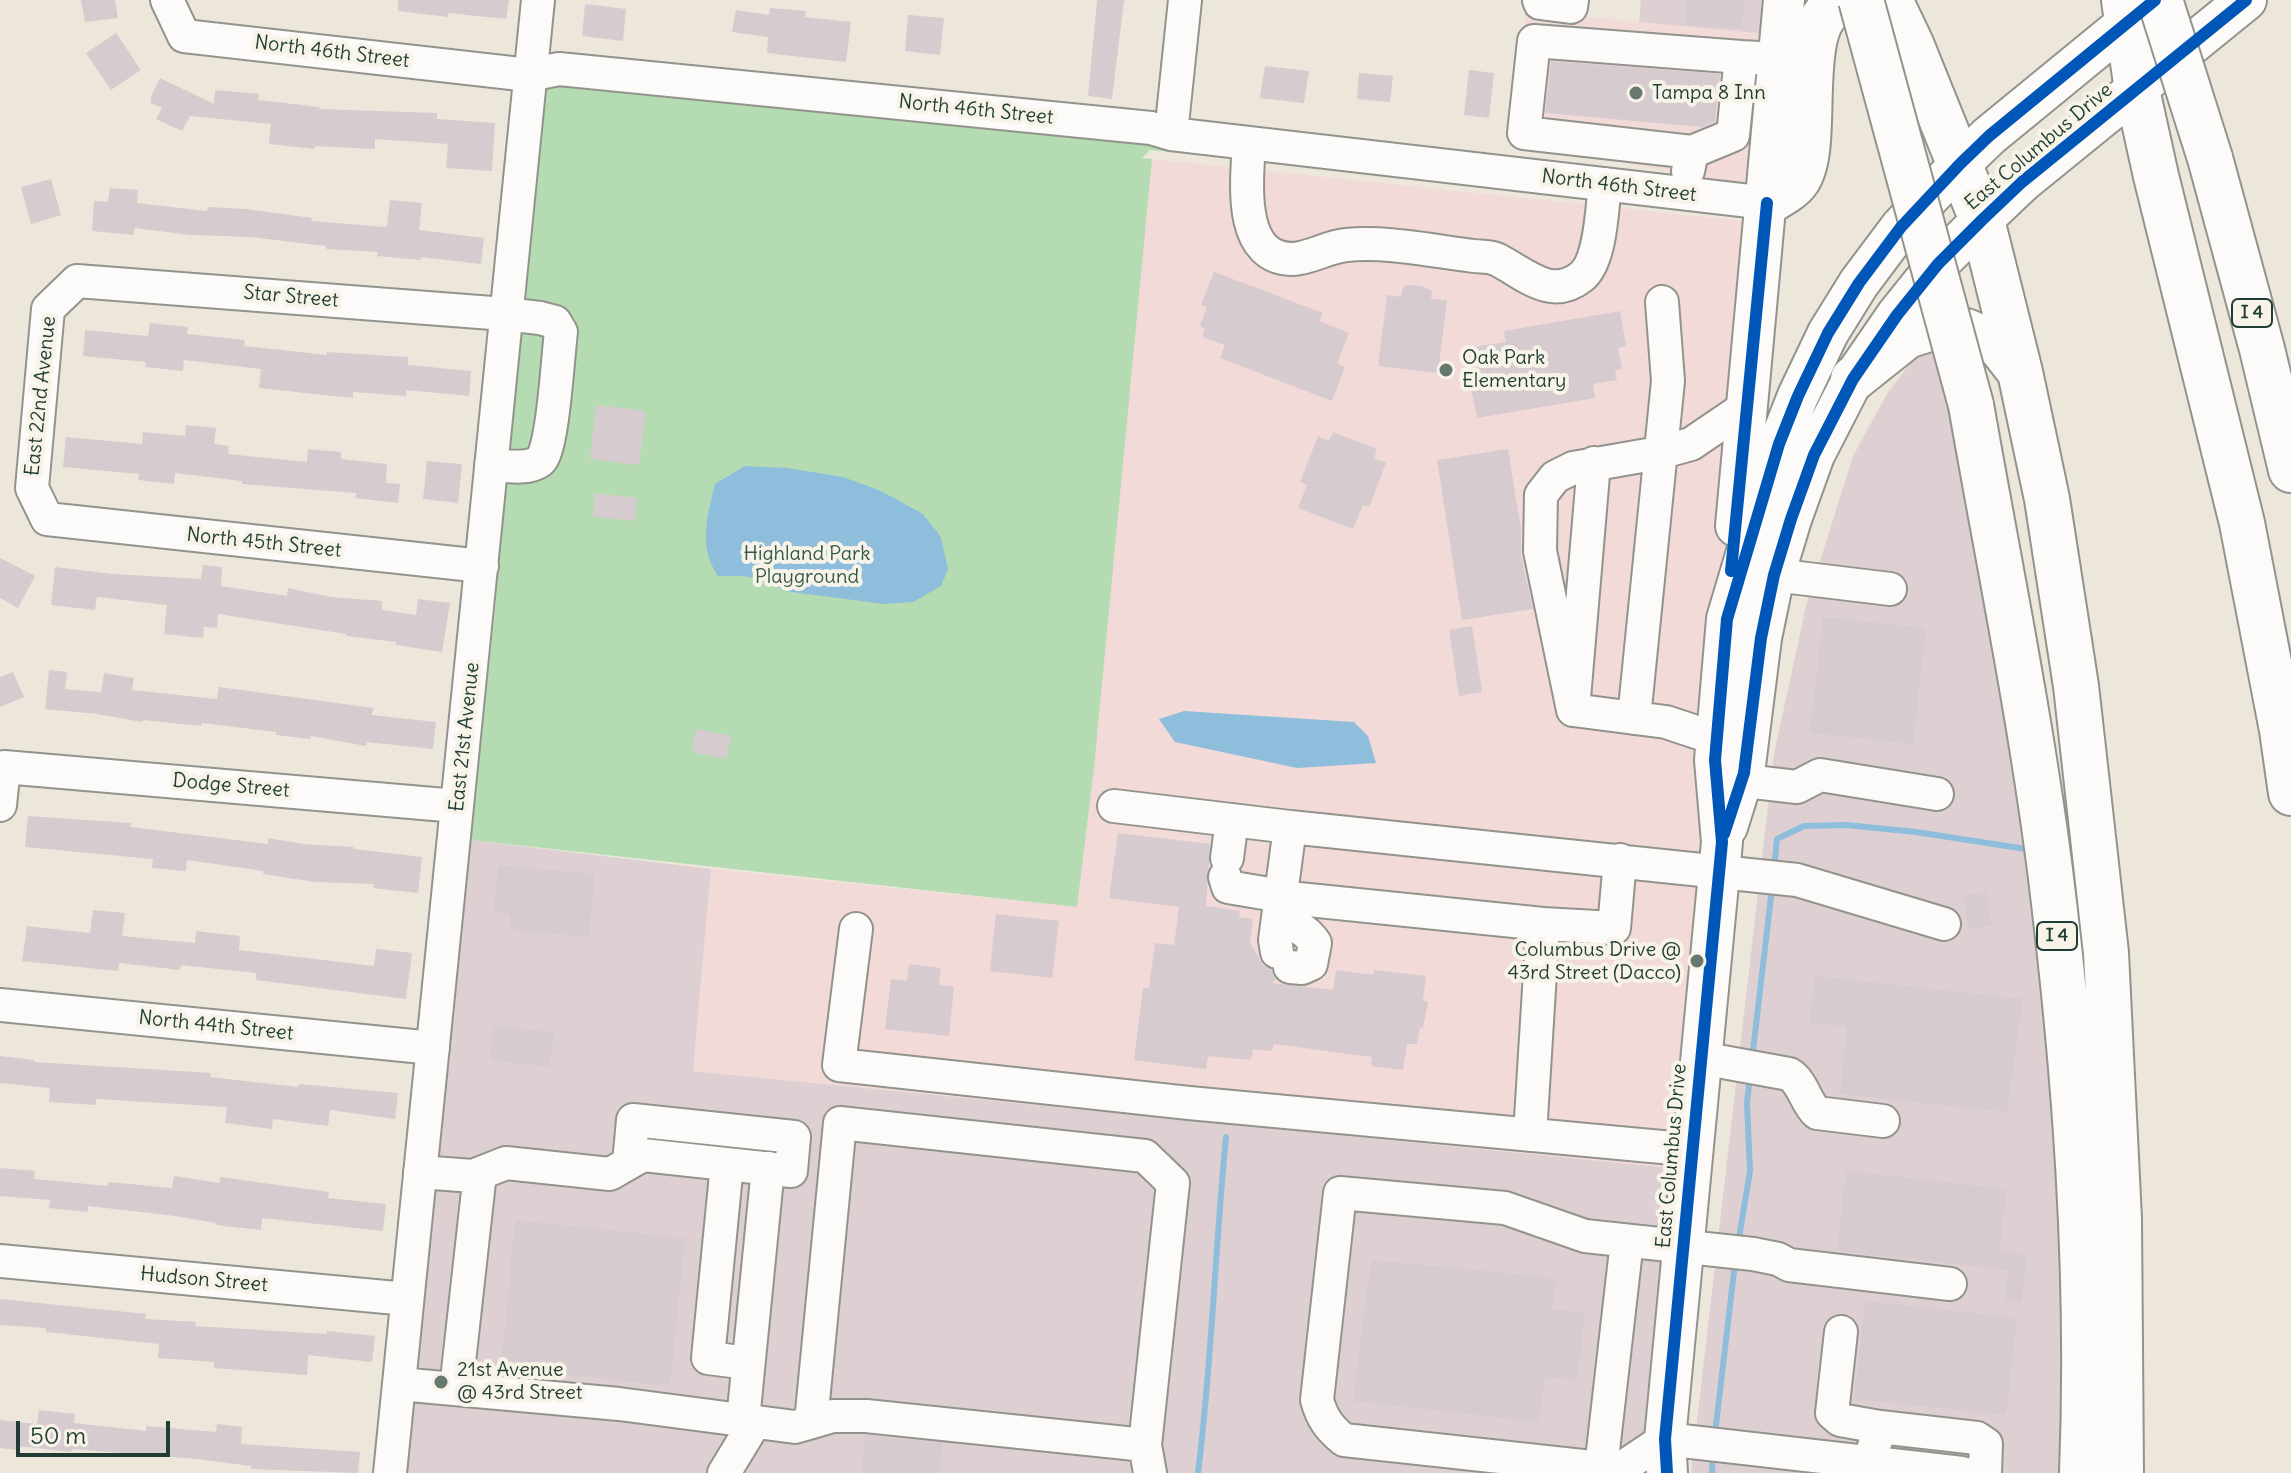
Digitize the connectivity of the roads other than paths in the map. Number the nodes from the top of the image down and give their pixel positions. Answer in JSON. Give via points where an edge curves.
{"nodes":[{"id":1,"x":167,"y":0,"type":"edge"},
{"id":2,"x":538,"y":0,"type":"edge"},
{"id":3,"x":1185,"y":0,"type":"edge"},
{"id":4,"x":1539,"y":0,"type":"edge"},
{"id":5,"x":1572,"y":0,"type":"edge"},
{"id":6,"x":1784,"y":0,"type":"edge"},
{"id":7,"x":1861,"y":0,"type":"edge"},
{"id":8,"x":1890,"y":0,"type":"edge"},
{"id":9,"x":2246,"y":0,"type":"edge"},
{"id":10,"x":2142,"y":6,"type":"edge"},
{"id":11,"x":1911,"y":44,"type":"junction"},
{"id":12,"x":2191,"y":46,"type":"junction"},
{"id":13,"x":1760,"y":58,"type":"junction"},
{"id":14,"x":529,"y":75,"type":"junction"},
{"id":15,"x":2137,"y":90,"type":"junction"},
{"id":16,"x":1171,"y":134,"type":"junction"},
{"id":17,"x":1249,"y":143,"type":"junction"},
{"id":18,"x":1692,"y":152,"type":"junction"},
{"id":19,"x":1960,"y":164,"type":"junction"},
{"id":20,"x":2156,"y":176,"type":"junction"},
{"id":21,"x":1605,"y":184,"type":"junction"},
{"id":22,"x":1684,"y":193,"type":"junction"},
{"id":23,"x":1767,"y":203,"type":"junction"},
{"id":24,"x":1982,"y":220,"type":"junction"},
{"id":25,"x":77,"y":281,"type":"joint"},
{"id":26,"x":1662,"y":302,"type":"dead end"},
{"id":27,"x":505,"y":314,"type":"junction"},
{"id":28,"x":2020,"y":372,"type":"junction"},
{"id":29,"x":1853,"y":379,"type":"junction"},
{"id":30,"x":1747,"y":406,"type":"junction"},
{"id":31,"x":1659,"y":453,"type":"junction"},
{"id":32,"x":1594,"y":463,"type":"junction"},
{"id":33,"x":491,"y":465,"type":"junction"},
{"id":34,"x":2291,"y":470,"type":"edge"},
{"id":35,"x":47,"y":519,"type":"joint"},
{"id":36,"x":482,"y":566,"type":"junction"},
{"id":37,"x":1774,"y":575,"type":"junction"},
{"id":38,"x":1890,"y":589,"type":"dead end"},
{"id":39,"x":1727,"y":619,"type":"junction"},
{"id":40,"x":1573,"y":710,"type":"junction"},
{"id":41,"x":1634,"y":718,"type":"junction"},
{"id":42,"x":1717,"y":739,"type":"junction"},
{"id":43,"x":1729,"y":779,"type":"junction"},
{"id":44,"x":2291,"y":793,"type":"edge"},
{"id":45,"x":1937,"y":794,"type":"dead end"},
{"id":46,"x":0,"y":805,"type":"edge"},
{"id":47,"x":457,"y":806,"type":"junction"},
{"id":48,"x":1114,"y":806,"type":"dead end"},
{"id":49,"x":1232,"y":820,"type":"junction"},
{"id":50,"x":1290,"y":827,"type":"junction"},
{"id":51,"x":1720,"y":856,"type":"junction"},
{"id":52,"x":1620,"y":860,"type":"junction"},
{"id":53,"x":1543,"y":924,"type":"junction"},
{"id":54,"x":1944,"y":924,"type":"dead end"},
{"id":55,"x":856,"y":929,"type":"dead end"},
{"id":56,"x":1281,"y":935,"type":"junction"},
{"id":57,"x":0,"y":1005,"type":"edge"},
{"id":58,"x":433,"y":1048,"type":"junction"},
{"id":59,"x":1701,"y":1058,"type":"junction"},
{"id":60,"x":1883,"y":1121,"type":"dead end"},
{"id":61,"x":1530,"y":1135,"type":"junction"},
{"id":62,"x":1694,"y":1150,"type":"junction"},
{"id":63,"x":629,"y":1163,"type":"junction"},
{"id":64,"x":727,"y":1164,"type":"junction"},
{"id":65,"x":768,"y":1168,"type":"junction"},
{"id":66,"x":420,"y":1172,"type":"junction"},
{"id":67,"x":480,"y":1173,"type":"junction"},
{"id":68,"x":1627,"y":1241,"type":"junction"},
{"id":69,"x":1720,"y":1250,"type":"junction"},
{"id":70,"x":0,"y":1261,"type":"edge"},
{"id":71,"x":1950,"y":1284,"type":"dead end"},
{"id":72,"x":407,"y":1299,"type":"junction"},
{"id":73,"x":1841,"y":1332,"type":"dead end"},
{"id":74,"x":748,"y":1363,"type":"junction"},
{"id":75,"x":399,"y":1384,"type":"junction"},
{"id":76,"x":456,"y":1389,"type":"junction"},
{"id":77,"x":749,"y":1421,"type":"junction"},
{"id":78,"x":811,"y":1422,"type":"junction"},
{"id":79,"x":1880,"y":1427,"type":"junction"},
{"id":80,"x":1148,"y":1459,"type":"edge"},
{"id":81,"x":1663,"y":1462,"type":"edge"},
{"id":82,"x":1869,"y":1463,"type":"junction"},
{"id":83,"x":1609,"y":1471,"type":"edge"},
{"id":84,"x":390,"y":1473,"type":"edge"},
{"id":85,"x":724,"y":1473,"type":"edge"},
{"id":86,"x":1962,"y":1473,"type":"edge"},
{"id":87,"x":1985,"y":1473,"type":"edge"},
{"id":88,"x":2082,"y":1473,"type":"edge"},
{"id":89,"x":2121,"y":1473,"type":"edge"}],
"edges":[{"from":1,"to":14,"type":"street","name":"North 46th Street","via":[[184,36]]},
{"from":2,"to":14,"type":"street","name":"East 21st Avenue"},
{"from":3,"to":16,"type":"street"},
{"from":4,"to":5,"type":"street","via":[[1571,7]]},
{"from":6,"to":13,"type":"main road"},
{"from":7,"to":88,"type":"highway","number":"I 4","bridge":true,"via":[[1971,405],[2050,868],[2083,1241]]},
{"from":8,"to":11,"type":"highway"},
{"from":9,"to":12,"type":"main road","name":"East Columbus Drive"},
{"from":10,"to":15,"type":"highway"},
{"from":10,"to":19,"type":"main road","name":"East Columbus Drive"},
{"from":10,"to":34,"type":"highway","number":"I 4","bridge":true,"via":[[2210,158]]},
{"from":11,"to":19,"type":"highway"},
{"from":11,"to":23,"type":"highway","via":[[1890,16],[1864,1],[1839,3],[1823,16],[1814,43],[1805,160],[1797,181]]},
{"from":12,"to":15,"type":"main road","name":"East Columbus Drive"},
{"from":12,"to":20,"type":"highway","via":[[2161,115]]},
{"from":13,"to":18,"type":"street","via":[[1733,135]]},
{"from":13,"to":18,"type":"street","via":[[1534,41],[1524,133]]},
{"from":13,"to":23,"type":"main road"},
{"from":14,"to":16,"type":"street","name":"North 46th Street","via":[[559,69]]},
{"from":14,"to":27,"type":"street","name":"East 21st Avenue"},
{"from":15,"to":20,"type":"highway"},
{"from":15,"to":24,"type":"main road","name":"East Columbus Drive"},
{"from":16,"to":17,"type":"street","name":"North 46th Street"},
{"from":17,"to":21,"type":"street","name":"North 46th Street"},
{"from":17,"to":21,"type":"street","via":[[1250,222],[1258,242],[1278,258],[1304,258],[1346,245],[1384,246],[1495,258],[1525,278],[1557,287],[1581,277],[1593,257]]},
{"from":18,"to":22,"type":"street"},
{"from":19,"to":24,"type":"highway"},
{"from":19,"to":39,"type":"main road","name":"East Columbus Drive","via":[[1901,227],[1828,333],[1779,444]]},
{"from":20,"to":44,"type":"highway","via":[[2242,523]]},
{"from":21,"to":22,"type":"street","name":"North 46th Street"},
{"from":22,"to":23,"type":"street","name":"North 46th Street"},
{"from":23,"to":30,"type":"main road"},
{"from":24,"to":28,"type":"highway"},
{"from":24,"to":29,"type":"main road","name":"East Columbus Drive","via":[[1938,264]]},
{"from":25,"to":27,"type":"street","name":"Star Street"},
{"from":25,"to":35,"type":"street","name":"East 22nd Avenue","via":[[48,309],[32,488]]},
{"from":26,"to":31,"type":"street","via":[[1668,381]]},
{"from":27,"to":33,"type":"street","name":"East 21st Avenue"},
{"from":27,"to":33,"type":"street","name":"Star Street","via":[[555,322],[561,332],[545,457],[537,464]]},
{"from":28,"to":29,"type":"highway","via":[[1999,345],[1966,331],[1935,327],[1907,336]]},
{"from":28,"to":89,"type":"highway","via":[[2047,499],[2076,686],[2106,953],[2119,1219]]},
{"from":29,"to":37,"type":"main road","name":"East Columbus Drive","via":[[1814,455]]},
{"from":30,"to":31,"type":"street","via":[[1691,444]]},
{"from":30,"to":39,"type":"main road"},
{"from":31,"to":32,"type":"street"},
{"from":31,"to":41,"type":"street"},
{"from":32,"to":40,"type":"street"},
{"from":32,"to":40,"type":"street","via":[[1555,477],[1541,495],[1540,551]]},
{"from":33,"to":36,"type":"street","name":"East 21st Avenue"},
{"from":35,"to":36,"type":"street","name":"North 45th Street"},
{"from":36,"to":47,"type":"street","name":"East 21st Avenue"},
{"from":37,"to":38,"type":"street"},
{"from":37,"to":43,"type":"main road","name":"East Columbus Drive"},
{"from":39,"to":42,"type":"main road","name":"East Columbus Drive"},
{"from":40,"to":41,"type":"street"},
{"from":41,"to":42,"type":"street"},
{"from":42,"to":43,"type":"main road","name":"East Columbus Drive"},
{"from":43,"to":45,"type":"street","via":[[1797,787],[1820,775]]},
{"from":43,"to":51,"type":"main road","name":"East Columbus Drive"},
{"from":46,"to":47,"type":"street","name":"Dodge Street","via":[[4,767]]},
{"from":47,"to":58,"type":"street","name":"East 21st Avenue"},
{"from":48,"to":49,"type":"street"},
{"from":49,"to":50,"type":"street"},
{"from":49,"to":56,"type":"street","via":[[1228,887]]},
{"from":50,"to":52,"type":"street"},
{"from":50,"to":56,"type":"street"},
{"from":51,"to":52,"type":"street"},
{"from":51,"to":54,"type":"street","via":[[1759,877],[1797,880]]},
{"from":51,"to":59,"type":"main road","name":"East Columbus Drive"},
{"from":52,"to":53,"type":"street","via":[[1614,928]]},
{"from":53,"to":56,"type":"street"},
{"from":53,"to":61,"type":"street"},
{"from":55,"to":61,"type":"street","via":[[839,1065]]},
{"from":57,"to":58,"type":"street","name":"North 44th Street"},
{"from":58,"to":66,"type":"street","name":"East 21st Avenue"},
{"from":59,"to":60,"type":"street","via":[[1789,1074],[1817,1113]]},
{"from":59,"to":62,"type":"main road","name":"East Columbus Drive"},
{"from":61,"to":62,"type":"street"},
{"from":62,"to":69,"type":"main road","name":"East Columbus Drive"},
{"from":63,"to":64,"type":"street","via":[[643,1155]]},
{"from":63,"to":65,"type":"street","via":[[633,1120],[794,1137],[791,1171]]},
{"from":63,"to":67,"type":"street","via":[[610,1174],[506,1163]]},
{"from":64,"to":65,"type":"street"},
{"from":64,"to":74,"type":"street","via":[[708,1358]]},
{"from":65,"to":74,"type":"street"},
{"from":66,"to":67,"type":"street"},
{"from":66,"to":72,"type":"street","name":"East 21st Avenue"},
{"from":67,"to":76,"type":"street"},
{"from":68,"to":69,"type":"street"},
{"from":68,"to":83,"type":"street"},
{"from":68,"to":83,"type":"street","via":[[1570,1233],[1505,1208],[1340,1193],[1317,1400],[1322,1417],[1344,1440]]},
{"from":69,"to":71,"type":"street","via":[[1789,1265]]},
{"from":69,"to":81,"type":"main road","name":"East Columbus Drive"},
{"from":70,"to":72,"type":"street","name":"Hudson Street"},
{"from":72,"to":75,"type":"street","name":"East 21st Avenue"},
{"from":73,"to":79,"type":"street","via":[[1832,1413],[1840,1420]]},
{"from":74,"to":77,"type":"street"},
{"from":75,"to":76,"type":"street"},
{"from":75,"to":84,"type":"street","name":"East 21st Avenue"},
{"from":76,"to":77,"type":"street"},
{"from":77,"to":78,"type":"street","via":[[795,1427]]},
{"from":77,"to":85,"type":"street"},
{"from":78,"to":80,"type":"street","via":[[866,1416]]},
{"from":78,"to":80,"type":"street","via":[[840,1123],[1145,1156],[1173,1183]]},
{"from":79,"to":82,"type":"street"},
{"from":79,"to":87,"type":"street","via":[[1977,1438],[1986,1444]]},
{"from":81,"to":82,"type":"street"},
{"from":81,"to":83,"type":"street"},
{"from":82,"to":86,"type":"street"}]}
